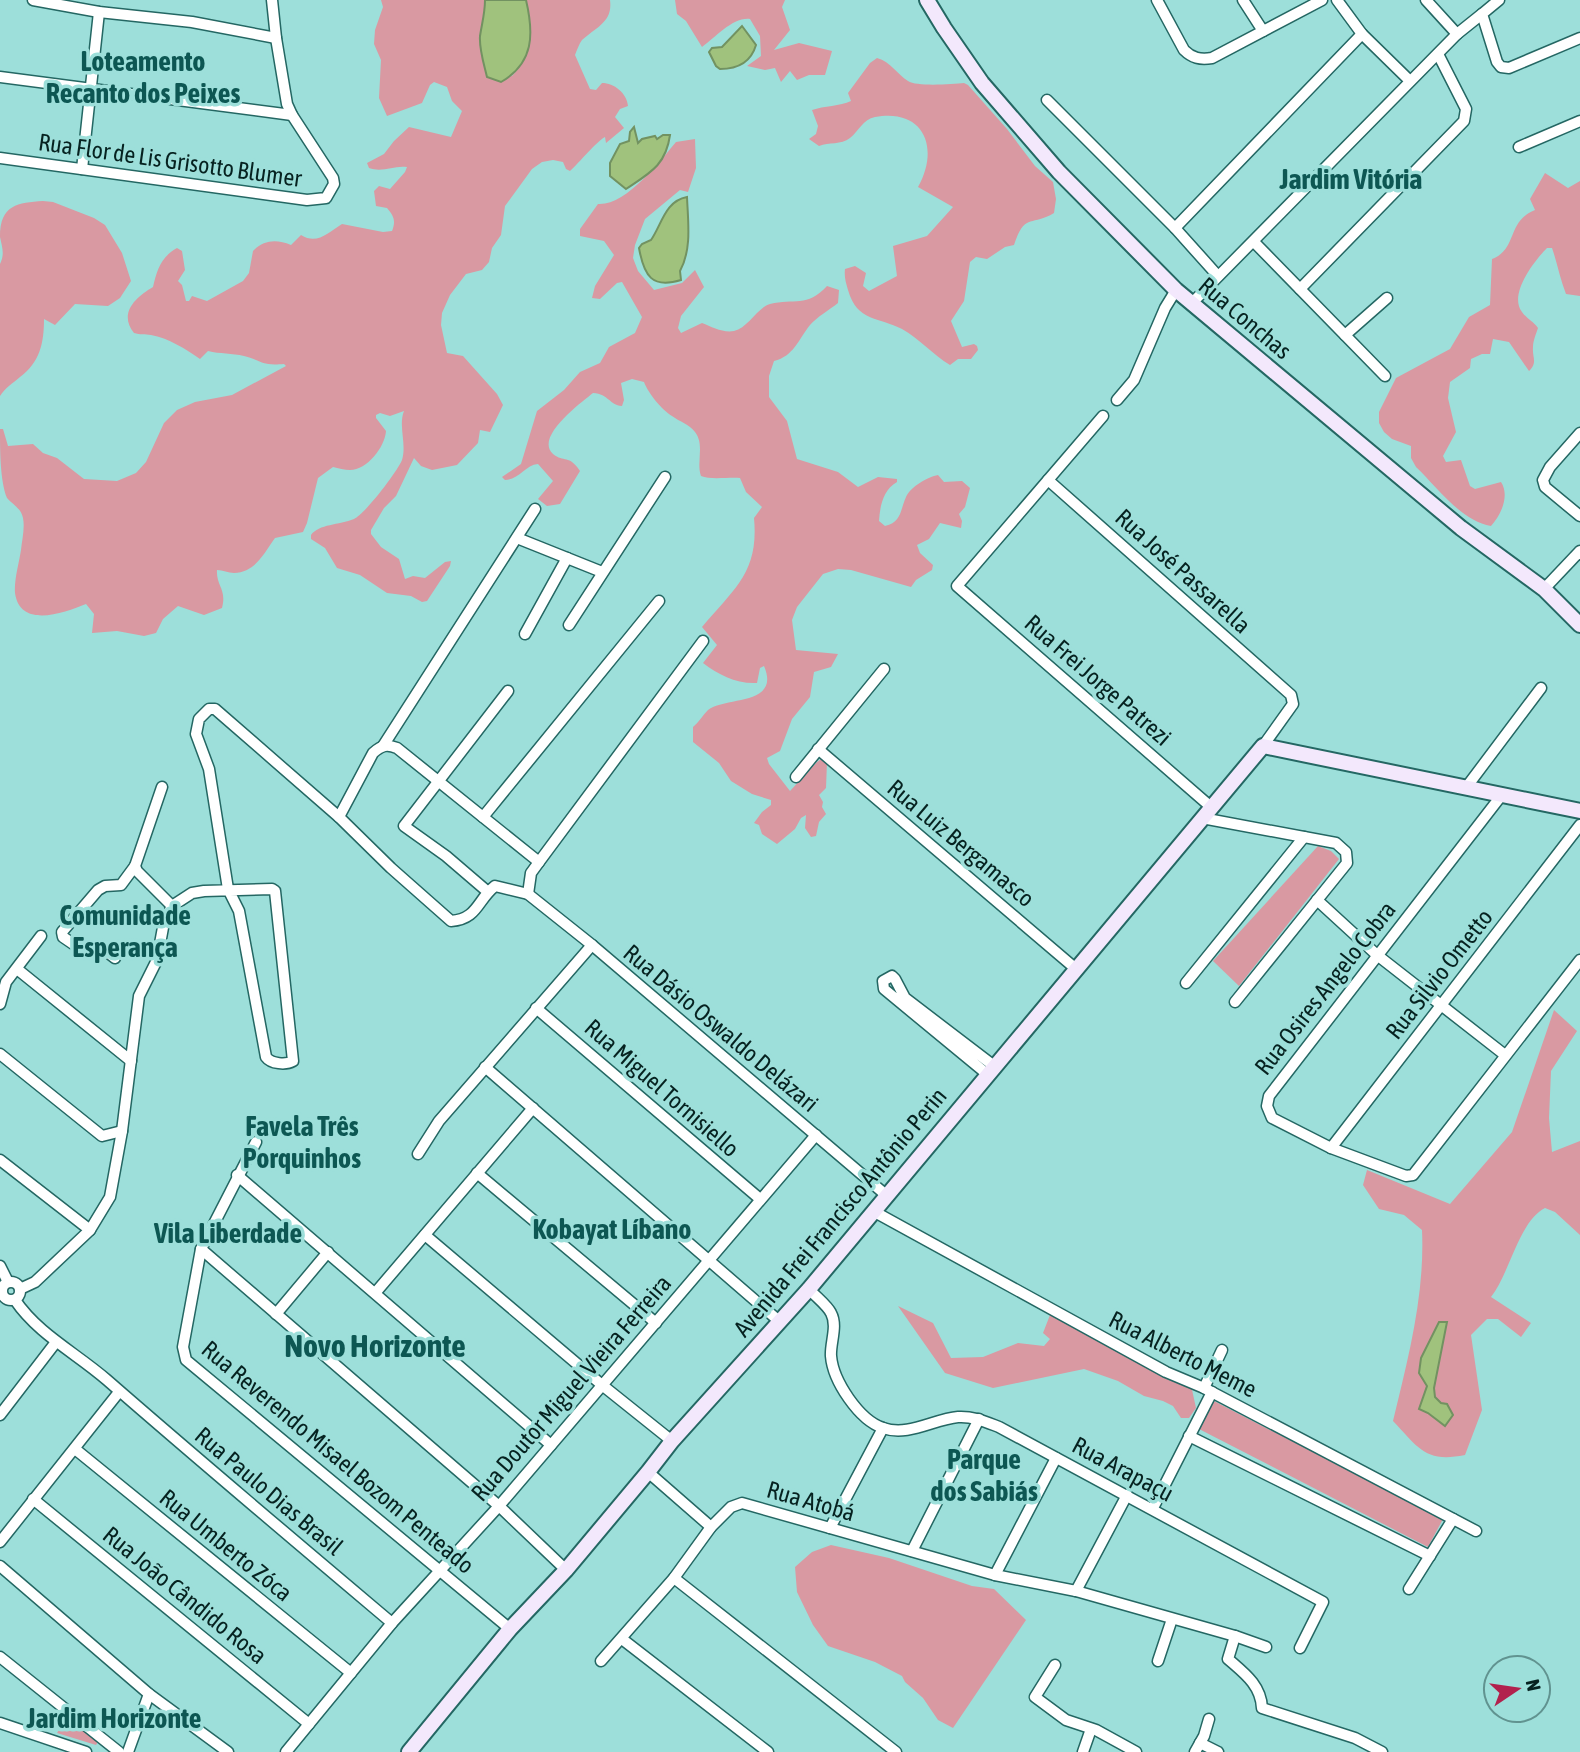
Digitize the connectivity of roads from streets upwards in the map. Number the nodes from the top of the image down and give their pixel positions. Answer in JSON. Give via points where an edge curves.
{"nodes":[{"id":1,"x":33,"y":0,"type":"edge"},
{"id":2,"x":272,"y":0,"type":"edge"},
{"id":3,"x":927,"y":0,"type":"edge"},
{"id":4,"x":1157,"y":0,"type":"edge"},
{"id":5,"x":1242,"y":0,"type":"edge"},
{"id":6,"x":1322,"y":0,"type":"edge"},
{"id":7,"x":1337,"y":0,"type":"edge"},
{"id":8,"x":1426,"y":0,"type":"edge"},
{"id":9,"x":1499,"y":0,"type":"edge"},
{"id":10,"x":99,"y":12,"type":"junction"},
{"id":11,"x":1482,"y":14,"type":"junction"},
{"id":12,"x":1263,"y":31,"type":"junction"},
{"id":13,"x":1362,"y":34,"type":"junction"},
{"id":14,"x":1457,"y":34,"type":"junction"},
{"id":15,"x":276,"y":38,"type":"junction"},
{"id":16,"x":1580,"y":38,"type":"edge"},
{"id":17,"x":1438,"y":54,"type":"junction"},
{"id":18,"x":0,"y":77,"type":"edge"},
{"id":19,"x":1410,"y":81,"type":"junction"},
{"id":20,"x":92,"y":90,"type":"junction"},
{"id":21,"x":1047,"y":100,"type":"dead end"},
{"id":22,"x":292,"y":115,"type":"junction"},
{"id":23,"x":1580,"y":121,"type":"edge"},
{"id":24,"x":1519,"y":148,"type":"dead end"},
{"id":25,"x":0,"y":158,"type":"edge"},
{"id":26,"x":82,"y":169,"type":"junction"},
{"id":27,"x":1174,"y":228,"type":"junction"},
{"id":28,"x":1254,"y":242,"type":"junction"},
{"id":29,"x":1218,"y":276,"type":"junction"},
{"id":30,"x":1300,"y":289,"type":"junction"},
{"id":31,"x":1176,"y":290,"type":"junction"},
{"id":32,"x":1387,"y":298,"type":"dead end"},
{"id":33,"x":1192,"y":303,"type":"junction"},
{"id":34,"x":1345,"y":335,"type":"junction"},
{"id":35,"x":1385,"y":376,"type":"dead end"},
{"id":36,"x":1117,"y":400,"type":"dead end"},
{"id":37,"x":1103,"y":416,"type":"dead end"},
{"id":38,"x":1580,"y":433,"type":"edge"},
{"id":39,"x":665,"y":477,"type":"dead end"},
{"id":40,"x":1048,"y":480,"type":"junction"},
{"id":41,"x":535,"y":509,"type":"dead end"},
{"id":42,"x":1580,"y":516,"type":"edge"},
{"id":43,"x":517,"y":538,"type":"junction"},
{"id":44,"x":1580,"y":551,"type":"edge"},
{"id":45,"x":567,"y":558,"type":"junction"},
{"id":46,"x":602,"y":572,"type":"junction"},
{"id":47,"x":1544,"y":589,"type":"junction"},
{"id":48,"x":659,"y":601,"type":"dead end"},
{"id":49,"x":569,"y":625,"type":"dead end"},
{"id":50,"x":1580,"y":625,"type":"edge"},
{"id":51,"x":525,"y":634,"type":"dead end"},
{"id":52,"x":703,"y":641,"type":"dead end"},
{"id":53,"x":884,"y":668,"type":"dead end"},
{"id":54,"x":1541,"y":688,"type":"dead end"},
{"id":55,"x":508,"y":691,"type":"dead end"},
{"id":56,"x":1291,"y":695,"type":"joint"},
{"id":57,"x":383,"y":746,"type":"junction"},
{"id":58,"x":1263,"y":746,"type":"junction"},
{"id":59,"x":818,"y":749,"type":"junction"},
{"id":60,"x":796,"y":776,"type":"dead end"},
{"id":61,"x":438,"y":781,"type":"junction"},
{"id":62,"x":162,"y":787,"type":"dead end"},
{"id":63,"x":1465,"y":789,"type":"junction"},
{"id":64,"x":1501,"y":796,"type":"junction"},
{"id":65,"x":1580,"y":811,"type":"edge"},
{"id":66,"x":1207,"y":812,"type":"junction"},
{"id":67,"x":339,"y":817,"type":"junction"},
{"id":68,"x":483,"y":817,"type":"junction"},
{"id":69,"x":1580,"y":825,"type":"edge"},
{"id":70,"x":1304,"y":837,"type":"junction"},
{"id":71,"x":539,"y":862,"type":"junction"},
{"id":72,"x":135,"y":866,"type":"junction"},
{"id":73,"x":229,"y":889,"type":"junction"},
{"id":74,"x":488,"y":892,"type":"junction"},
{"id":75,"x":527,"y":894,"type":"junction"},
{"id":76,"x":1317,"y":900,"type":"junction"},
{"id":77,"x":172,"y":906,"type":"junction"},
{"id":78,"x":41,"y":936,"type":"dead end"},
{"id":79,"x":592,"y":945,"type":"junction"},
{"id":80,"x":1377,"y":955,"type":"junction"},
{"id":81,"x":115,"y":957,"type":"dead end"},
{"id":82,"x":1580,"y":960,"type":"edge"},
{"id":83,"x":17,"y":969,"type":"junction"},
{"id":84,"x":1076,"y":969,"type":"junction"},
{"id":85,"x":1186,"y":984,"type":"dead end"},
{"id":86,"x":1236,"y":1002,"type":"dead end"},
{"id":87,"x":0,"y":1004,"type":"edge"},
{"id":88,"x":1442,"y":1005,"type":"junction"},
{"id":89,"x":536,"y":1008,"type":"junction"},
{"id":90,"x":0,"y":1054,"type":"edge"},
{"id":91,"x":1505,"y":1055,"type":"junction"},
{"id":92,"x":131,"y":1061,"type":"junction"},
{"id":93,"x":485,"y":1067,"type":"junction"},
{"id":94,"x":991,"y":1070,"type":"junction"},
{"id":95,"x":533,"y":1108,"type":"junction"},
{"id":96,"x":122,"y":1131,"type":"junction"},
{"id":97,"x":816,"y":1135,"type":"junction"},
{"id":98,"x":256,"y":1142,"type":"dead end"},
{"id":99,"x":1331,"y":1148,"type":"junction"},
{"id":100,"x":418,"y":1154,"type":"dead end"},
{"id":101,"x":0,"y":1160,"type":"edge"},
{"id":102,"x":477,"y":1174,"type":"junction"},
{"id":103,"x":237,"y":1175,"type":"junction"},
{"id":104,"x":886,"y":1195,"type":"junction"},
{"id":105,"x":760,"y":1199,"type":"junction"},
{"id":106,"x":873,"y":1211,"type":"junction"},
{"id":107,"x":90,"y":1230,"type":"junction"},
{"id":108,"x":425,"y":1235,"type":"junction"},
{"id":109,"x":201,"y":1250,"type":"junction"},
{"id":110,"x":328,"y":1252,"type":"junction"},
{"id":111,"x":708,"y":1261,"type":"junction"},
{"id":112,"x":0,"y":1266,"type":"edge"},
{"id":113,"x":8,"y":1282,"type":"junction"},
{"id":114,"x":20,"y":1289,"type":"junction"},
{"id":115,"x":809,"y":1289,"type":"junction"},
{"id":116,"x":376,"y":1292,"type":"junction"},
{"id":117,"x":2,"y":1297,"type":"edge"},
{"id":118,"x":15,"y":1300,"type":"junction"},
{"id":119,"x":276,"y":1314,"type":"junction"},
{"id":120,"x":779,"y":1321,"type":"junction"},
{"id":121,"x":656,"y":1323,"type":"junction"},
{"id":122,"x":56,"y":1342,"type":"junction"},
{"id":123,"x":1222,"y":1350,"type":"dead end"},
{"id":124,"x":602,"y":1385,"type":"junction"},
{"id":125,"x":1208,"y":1390,"type":"junction"},
{"id":126,"x":119,"y":1392,"type":"junction"},
{"id":127,"x":0,"y":1415,"type":"edge"},
{"id":128,"x":979,"y":1419,"type":"junction"},
{"id":129,"x":883,"y":1428,"type":"junction"},
{"id":130,"x":1189,"y":1436,"type":"junction"},
{"id":131,"x":672,"y":1441,"type":"junction"},
{"id":132,"x":551,"y":1445,"type":"junction"},
{"id":133,"x":75,"y":1449,"type":"junction"},
{"id":134,"x":1056,"y":1458,"type":"junction"},
{"id":135,"x":649,"y":1472,"type":"junction"},
{"id":136,"x":1127,"y":1496,"type":"junction"},
{"id":137,"x":33,"y":1499,"type":"junction"},
{"id":138,"x":499,"y":1506,"type":"junction"},
{"id":139,"x":1153,"y":1508,"type":"junction"},
{"id":140,"x":1453,"y":1519,"type":"junction"},
{"id":141,"x":711,"y":1527,"type":"junction"},
{"id":142,"x":830,"y":1528,"type":"junction"},
{"id":143,"x":1476,"y":1531,"type":"dead end"},
{"id":144,"x":0,"y":1542,"type":"edge"},
{"id":145,"x":912,"y":1551,"type":"junction"},
{"id":146,"x":1430,"y":1556,"type":"junction"},
{"id":147,"x":0,"y":1566,"type":"edge"},
{"id":148,"x":438,"y":1570,"type":"junction"},
{"id":149,"x":566,"y":1570,"type":"junction"},
{"id":150,"x":995,"y":1575,"type":"junction"},
{"id":151,"x":674,"y":1578,"type":"junction"},
{"id":152,"x":1409,"y":1589,"type":"dead end"},
{"id":153,"x":1076,"y":1591,"type":"junction"},
{"id":154,"x":1172,"y":1619,"type":"junction"},
{"id":155,"x":392,"y":1623,"type":"junction"},
{"id":156,"x":510,"y":1629,"type":"junction"},
{"id":157,"x":1236,"y":1636,"type":"junction"},
{"id":158,"x":622,"y":1639,"type":"junction"},
{"id":159,"x":1266,"y":1647,"type":"dead end"},
{"id":160,"x":1300,"y":1648,"type":"dead end"},
{"id":161,"x":0,"y":1657,"type":"edge"},
{"id":162,"x":601,"y":1661,"type":"dead end"},
{"id":163,"x":1158,"y":1661,"type":"dead end"},
{"id":164,"x":1055,"y":1665,"type":"dead end"},
{"id":165,"x":351,"y":1673,"type":"junction"},
{"id":166,"x":149,"y":1694,"type":"junction"},
{"id":167,"x":1209,"y":1719,"type":"dead end"},
{"id":168,"x":0,"y":1724,"type":"edge"},
{"id":169,"x":309,"y":1724,"type":"junction"},
{"id":170,"x":1091,"y":1729,"type":"junction"},
{"id":171,"x":881,"y":1747,"type":"edge"},
{"id":172,"x":1197,"y":1748,"type":"edge"},
{"id":173,"x":86,"y":1752,"type":"edge"},
{"id":174,"x":119,"y":1752,"type":"edge"},
{"id":175,"x":128,"y":1752,"type":"edge"},
{"id":176,"x":228,"y":1752,"type":"edge"},
{"id":177,"x":286,"y":1752,"type":"edge"},
{"id":178,"x":409,"y":1752,"type":"edge"},
{"id":179,"x":768,"y":1752,"type":"edge"},
{"id":180,"x":896,"y":1752,"type":"edge"},
{"id":181,"x":1083,"y":1752,"type":"edge"},
{"id":182,"x":1136,"y":1752,"type":"edge"},
{"id":183,"x":1218,"y":1752,"type":"edge"},
{"id":184,"x":1382,"y":1752,"type":"edge"}],
"edges":[{"from":1,"to":10,"type":"street"},
{"from":2,"to":15,"type":"street"},
{"from":3,"to":31,"type":"street","name":"Rua Conchas","via":[[982,83],[1050,162]]},
{"from":4,"to":12,"type":"street","via":[[1184,50],[1204,60]]},
{"from":5,"to":12,"type":"street"},
{"from":6,"to":12,"type":"street"},
{"from":7,"to":13,"type":"street"},
{"from":8,"to":14,"type":"street"},
{"from":9,"to":11,"type":"street"},
{"from":10,"to":15,"type":"street","via":[[192,22]]},
{"from":10,"to":20,"type":"street"},
{"from":11,"to":14,"type":"street"},
{"from":11,"to":16,"type":"street","via":[[1501,67],[1509,68]]},
{"from":13,"to":19,"type":"street"},
{"from":13,"to":27,"type":"street"},
{"from":14,"to":17,"type":"street"},
{"from":15,"to":22,"type":"street"},
{"from":17,"to":19,"type":"street"},
{"from":17,"to":30,"type":"street","via":[[1466,109],[1464,121]]},
{"from":18,"to":20,"type":"street"},
{"from":19,"to":28,"type":"street"},
{"from":20,"to":22,"type":"street"},
{"from":20,"to":26,"type":"street"},
{"from":21,"to":27,"type":"street"},
{"from":22,"to":26,"type":"street","name":"Rua Flor de Lis Grisotto Blumer","via":[[334,181],[323,199]]},
{"from":23,"to":24,"type":"street"},
{"from":25,"to":26,"type":"street","name":"Rua Flor de Lis Grisotto Blumer"},
{"from":27,"to":29,"type":"street"},
{"from":28,"to":29,"type":"street"},
{"from":28,"to":30,"type":"street"},
{"from":29,"to":33,"type":"street"},
{"from":30,"to":34,"type":"street"},
{"from":31,"to":33,"type":"street","name":"Rua Conchas"},
{"from":31,"to":36,"type":"street","via":[[1134,380]]},
{"from":32,"to":34,"type":"street"},
{"from":33,"to":47,"type":"street","name":"Rua Conchas","via":[[1461,528]]},
{"from":34,"to":35,"type":"street"},
{"from":37,"to":40,"type":"street"},
{"from":38,"to":42,"type":"street","via":[[1544,476],[1545,487]]},
{"from":39,"to":46,"type":"street"},
{"from":40,"to":56,"type":"street","name":"Rua José Passarella"},
{"from":40,"to":66,"type":"street","name":"Rua Frei Jorge Patrezi","via":[[957,586]]},
{"from":41,"to":43,"type":"street"},
{"from":43,"to":45,"type":"street"},
{"from":43,"to":57,"type":"street"},
{"from":44,"to":47,"type":"street"},
{"from":45,"to":46,"type":"street"},
{"from":45,"to":51,"type":"street"},
{"from":46,"to":49,"type":"street"},
{"from":47,"to":50,"type":"street","name":"Rua Conchas"},
{"from":48,"to":68,"type":"street"},
{"from":52,"to":71,"type":"street"},
{"from":53,"to":59,"type":"street"},
{"from":54,"to":63,"type":"street"},
{"from":55,"to":61,"type":"street"},
{"from":56,"to":58,"type":"street","name":"Avenida Frei Francisco Antônio Perin","via":[[1293,704]]},
{"from":57,"to":61,"type":"street","via":[[397,748]]},
{"from":57,"to":67,"type":"street","via":[[373,753]]},
{"from":58,"to":63,"type":"street"},
{"from":58,"to":66,"type":"street","name":"Avenida Frei Francisco Antônio Perin"},
{"from":59,"to":60,"type":"street"},
{"from":59,"to":84,"type":"street","name":"Rua Luiz Bergamasco"},
{"from":61,"to":68,"type":"street"},
{"from":61,"to":74,"type":"street","via":[[404,826]]},
{"from":62,"to":72,"type":"street"},
{"from":63,"to":64,"type":"street"},
{"from":64,"to":65,"type":"street"},
{"from":64,"to":80,"type":"street","name":"Rua Osires Angelo Cobra"},
{"from":66,"to":70,"type":"street"},
{"from":66,"to":84,"type":"street","name":"Avenida Frei Francisco Antônio Perin"},
{"from":67,"to":73,"type":"street","via":[[215,709],[205,711],[196,734],[209,769]]},
{"from":67,"to":74,"type":"street","via":[[451,921],[477,910]]},
{"from":68,"to":71,"type":"street"},
{"from":69,"to":88,"type":"street","name":"Rua Silvio Ometto"},
{"from":70,"to":76,"type":"street","via":[[1336,843],[1346,852],[1347,863]]},
{"from":70,"to":85,"type":"street"},
{"from":71,"to":75,"type":"street","via":[[531,873]]},
{"from":72,"to":77,"type":"street"},
{"from":72,"to":81,"type":"street","via":[[121,885],[98,890],[62,932],[85,952],[102,948]]},
{"from":73,"to":73,"type":"street","via":[[272,889],[277,894],[294,1055],[291,1063],[266,1057],[239,911]]},
{"from":73,"to":77,"type":"street","via":[[192,893]]},
{"from":74,"to":75,"type":"street","via":[[495,886]]},
{"from":75,"to":79,"type":"street","name":"Rua Dásio Oswaldo Delázari"},
{"from":76,"to":80,"type":"street"},
{"from":76,"to":86,"type":"street"},
{"from":77,"to":92,"type":"street","via":[[157,960],[139,996]]},
{"from":78,"to":83,"type":"street"},
{"from":79,"to":89,"type":"street"},
{"from":79,"to":97,"type":"street","name":"Rua Dásio Oswaldo Delázari"},
{"from":80,"to":88,"type":"street"},
{"from":80,"to":99,"type":"street","name":"Rua Osires Angelo Cobra","via":[[1269,1096],[1266,1107],[1272,1118]]},
{"from":82,"to":91,"type":"street"},
{"from":83,"to":87,"type":"street","via":[[6,982]]},
{"from":83,"to":92,"type":"street"},
{"from":84,"to":94,"type":"street","name":"Avenida Frei Francisco Antônio Perin"},
{"from":88,"to":91,"type":"street"},
{"from":88,"to":99,"type":"street","name":"Rua Silvio Ometto"},
{"from":89,"to":93,"type":"street"},
{"from":89,"to":105,"type":"street","name":"Rua Miguel Tornisiello"},
{"from":90,"to":96,"type":"street","via":[[102,1136]]},
{"from":91,"to":99,"type":"street","name":"Rua Osires Angelo Cobra","via":[[1417,1172],[1406,1176]]},
{"from":92,"to":96,"type":"street"},
{"from":93,"to":95,"type":"street"},
{"from":93,"to":100,"type":"street"},
{"from":94,"to":94,"type":"street","via":[[905,998],[892,976],[883,981],[884,989],[917,1019]]},
{"from":94,"to":104,"type":"street","name":"Avenida Frei Francisco Antônio Perin"},
{"from":95,"to":102,"type":"street"},
{"from":95,"to":111,"type":"street"},
{"from":96,"to":107,"type":"street","via":[[110,1197]]},
{"from":97,"to":104,"type":"street","name":"Rua Dásio Oswaldo Delázari"},
{"from":97,"to":105,"type":"street","name":"Rua Doutor Miguel Vieira Ferreira"},
{"from":98,"to":103,"type":"street","name":"Rua Reverendo Misael Bozom Penteado"},
{"from":101,"to":107,"type":"street"},
{"from":102,"to":108,"type":"street"},
{"from":102,"to":121,"type":"street"},
{"from":103,"to":109,"type":"street","name":"Rua Reverendo Misael Bozom Penteado"},
{"from":103,"to":110,"type":"street"},
{"from":104,"to":106,"type":"street","name":"Avenida Frei Francisco Antônio Perin"},
{"from":105,"to":111,"type":"street","name":"Rua Doutor Miguel Vieira Ferreira"},
{"from":106,"to":115,"type":"street","name":"Avenida Frei Francisco Antônio Perin"},
{"from":106,"to":125,"type":"street","name":"Rua Alberto Meme","via":[[1166,1372]]},
{"from":107,"to":114,"type":"street","via":[[35,1282]]},
{"from":108,"to":116,"type":"street"},
{"from":108,"to":124,"type":"street"},
{"from":109,"to":119,"type":"street"},
{"from":109,"to":148,"type":"street","name":"Rua Reverendo Misael Bozom Penteado","via":[[183,1347],[186,1360]]},
{"from":110,"to":116,"type":"street"},
{"from":110,"to":119,"type":"street"},
{"from":111,"to":120,"type":"street"},
{"from":111,"to":121,"type":"street","name":"Rua Doutor Miguel Vieira Ferreira"},
{"from":112,"to":113,"type":"street"},
{"from":113,"to":114,"type":"street","via":[[15,1282]]},
{"from":113,"to":117,"type":"street"},
{"from":114,"to":118,"type":"street"},
{"from":115,"to":120,"type":"street","name":"Avenida Frei Francisco Antônio Perin"},
{"from":115,"to":129,"type":"street","via":[[831,1312],[833,1366],[850,1401]]},
{"from":116,"to":132,"type":"street"},
{"from":117,"to":118,"type":"street"},
{"from":118,"to":122,"type":"street","name":"Rua Paulo Dias Brasil"},
{"from":119,"to":138,"type":"street"},
{"from":120,"to":131,"type":"street","name":"Avenida Frei Francisco Antônio Perin"},
{"from":121,"to":124,"type":"street","name":"Rua Doutor Miguel Vieira Ferreira"},
{"from":122,"to":126,"type":"street","name":"Rua Paulo Dias Brasil"},
{"from":122,"to":127,"type":"street"},
{"from":123,"to":125,"type":"street"},
{"from":124,"to":131,"type":"street"},
{"from":124,"to":132,"type":"street","name":"Rua Doutor Miguel Vieira Ferreira"},
{"from":125,"to":130,"type":"street"},
{"from":125,"to":140,"type":"street","name":"Rua Alberto Meme"},
{"from":126,"to":133,"type":"street"},
{"from":126,"to":155,"type":"street","name":"Rua Paulo Dias Brasil"},
{"from":128,"to":129,"type":"street","name":"Rua Arapaçu","via":[[955,1417],[906,1429]]},
{"from":128,"to":134,"type":"street","name":"Rua Arapaçu"},
{"from":128,"to":145,"type":"street"},
{"from":129,"to":142,"type":"street"},
{"from":130,"to":139,"type":"street"},
{"from":130,"to":146,"type":"street"},
{"from":131,"to":135,"type":"street","name":"Avenida Frei Francisco Antônio Perin"},
{"from":132,"to":138,"type":"street","name":"Rua Doutor Miguel Vieira Ferreira"},
{"from":133,"to":137,"type":"street"},
{"from":133,"to":165,"type":"street","name":"Rua Umberto Zóca"},
{"from":134,"to":136,"type":"street","name":"Rua Arapaçu"},
{"from":134,"to":150,"type":"street"},
{"from":135,"to":141,"type":"street"},
{"from":135,"to":149,"type":"street","name":"Avenida Frei Francisco Antônio Perin"},
{"from":136,"to":139,"type":"street","name":"Rua Arapaçu"},
{"from":136,"to":153,"type":"street"},
{"from":137,"to":144,"type":"street"},
{"from":137,"to":169,"type":"street","name":"Rua João Cândido Rosa"},
{"from":138,"to":148,"type":"street","name":"Rua Doutor Miguel Vieira Ferreira"},
{"from":138,"to":149,"type":"street"},
{"from":139,"to":160,"type":"street","name":"Rua Arapaçu","via":[[1323,1602]]},
{"from":140,"to":143,"type":"street","name":"Rua Alberto Meme"},
{"from":140,"to":146,"type":"street"},
{"from":141,"to":142,"type":"street","name":"Rua Atobá","via":[[731,1507],[742,1503]]},
{"from":141,"to":151,"type":"street","name":"Rua Atobá"},
{"from":142,"to":145,"type":"street","name":"Rua Atobá"},
{"from":145,"to":150,"type":"street","name":"Rua Atobá"},
{"from":146,"to":152,"type":"street"},
{"from":147,"to":166,"type":"street"},
{"from":148,"to":155,"type":"street","name":"Rua Doutor Miguel Vieira Ferreira"},
{"from":148,"to":156,"type":"street","name":"Rua Reverendo Misael Bozom Penteado"},
{"from":149,"to":156,"type":"street","name":"Avenida Frei Francisco Antônio Perin"},
{"from":150,"to":153,"type":"street","name":"Rua Atobá"},
{"from":151,"to":158,"type":"street","name":"Rua Atobá"},
{"from":151,"to":171,"type":"street"},
{"from":153,"to":154,"type":"street","name":"Rua Atobá"},
{"from":154,"to":157,"type":"street","name":"Rua Atobá"},
{"from":154,"to":163,"type":"street"},
{"from":155,"to":165,"type":"street","name":"Rua Doutor Miguel Vieira Ferreira"},
{"from":156,"to":178,"type":"street","name":"Avenida Frei Francisco Antônio Perin"},
{"from":157,"to":159,"type":"street","name":"Rua Atobá"},
{"from":157,"to":184,"type":"street","via":[[1228,1659],[1249,1677],[1262,1696],[1262,1707]]},
{"from":158,"to":162,"type":"street","name":"Rua Atobá"},
{"from":158,"to":179,"type":"street"},
{"from":161,"to":174,"type":"street"},
{"from":164,"to":170,"type":"street","via":[[1035,1697],[1066,1720]]},
{"from":165,"to":169,"type":"street","name":"Rua Doutor Miguel Vieira Ferreira"},
{"from":166,"to":175,"type":"street"},
{"from":166,"to":176,"type":"street"},
{"from":167,"to":172,"type":"street"},
{"from":168,"to":173,"type":"street"},
{"from":169,"to":177,"type":"street","name":"Rua Doutor Miguel Vieira Ferreira"},
{"from":170,"to":181,"type":"street"},
{"from":170,"to":182,"type":"street"},
{"from":171,"to":180,"type":"street"},
{"from":172,"to":183,"type":"street"}]}
